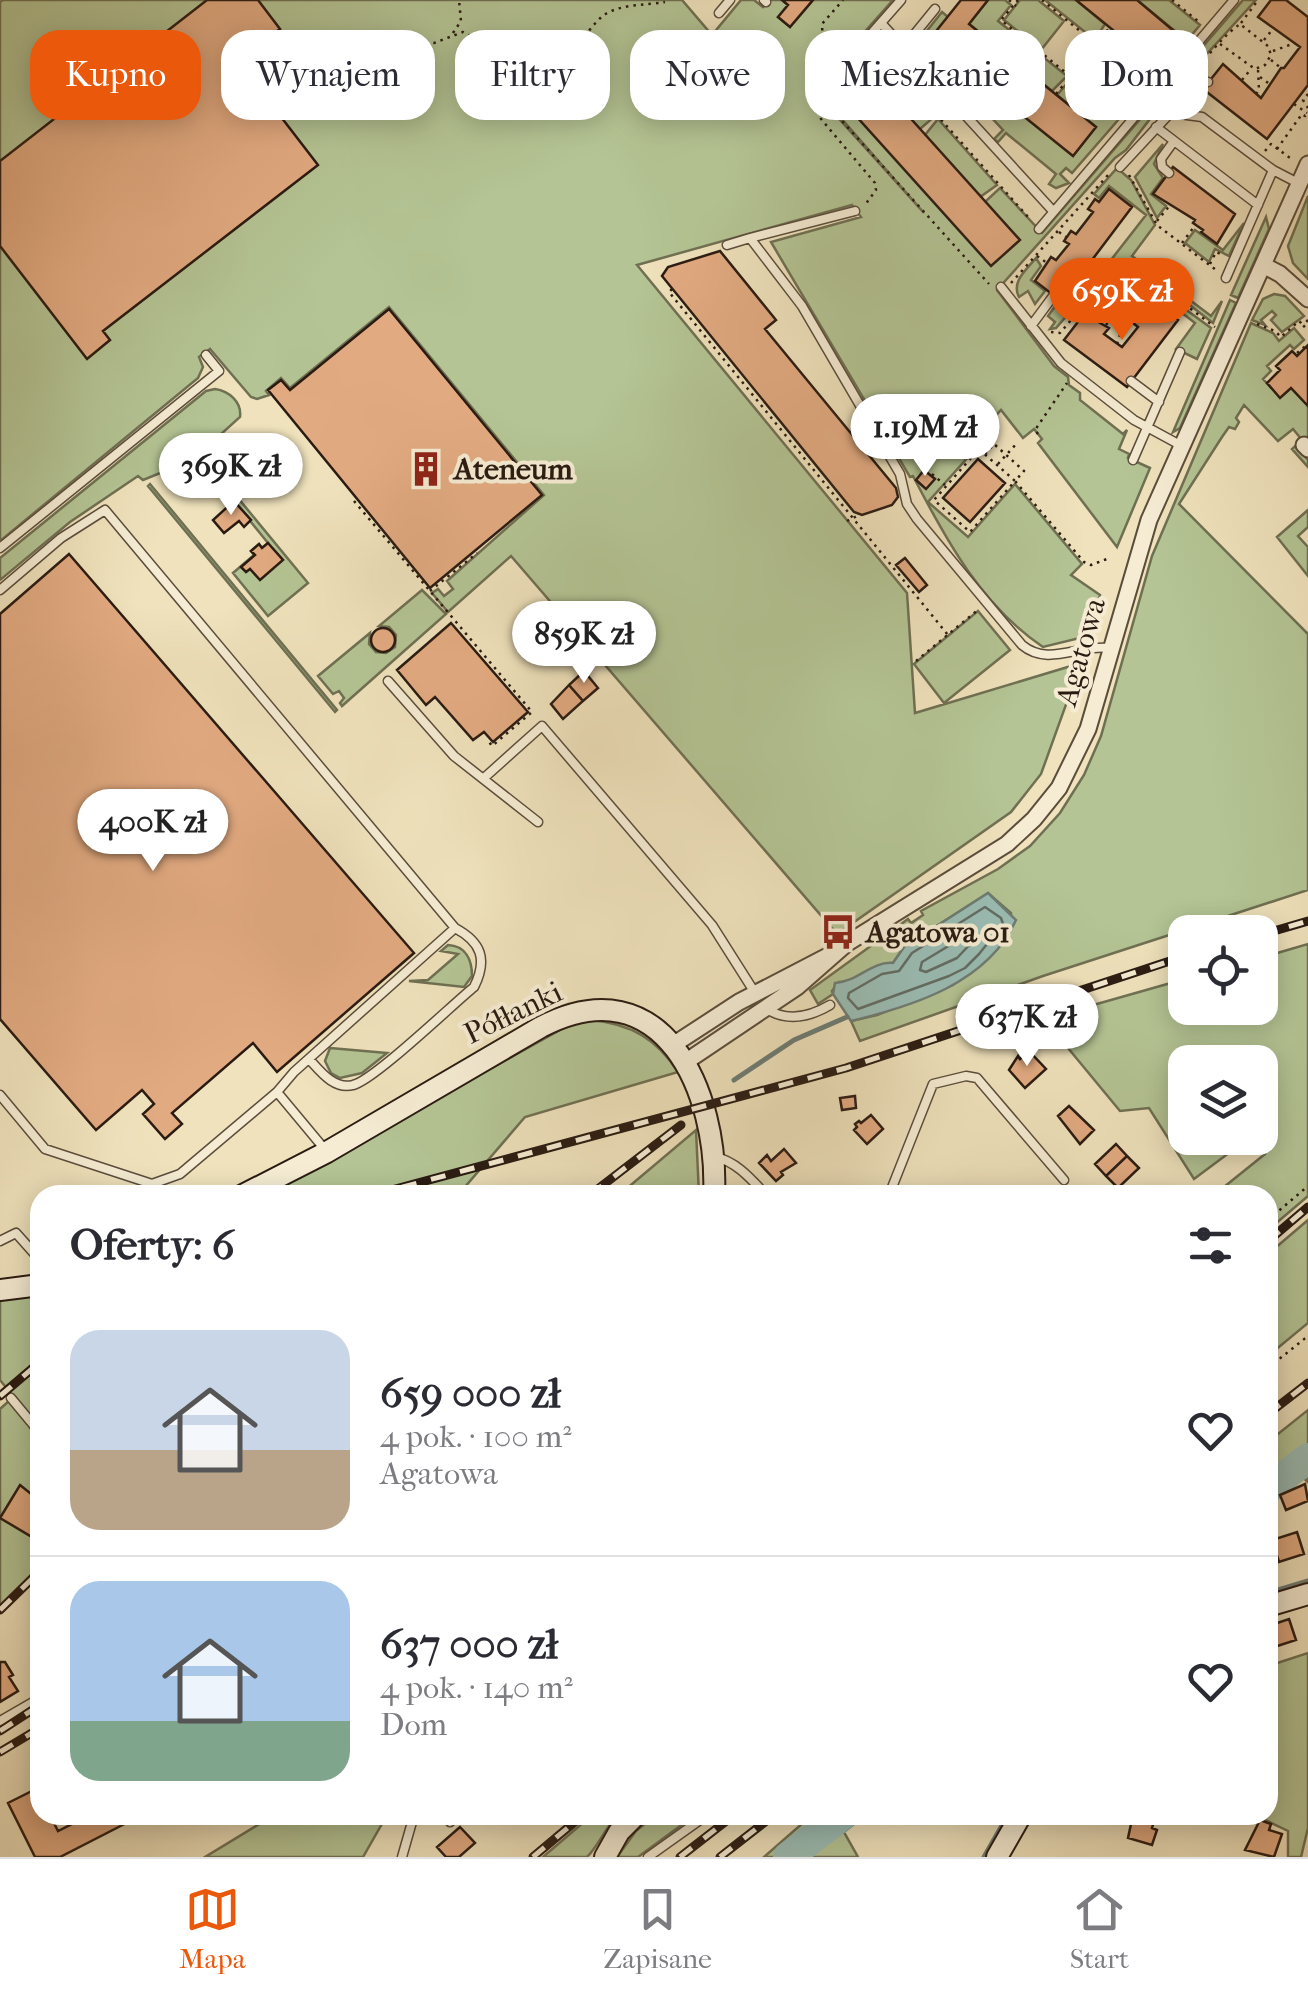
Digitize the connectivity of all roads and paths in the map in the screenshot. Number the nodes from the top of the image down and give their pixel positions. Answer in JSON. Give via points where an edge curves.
{"nodes":[{"id":1,"x":459,"y":0,"type":"edge"},
{"id":2,"x":730,"y":0,"type":"edge"},
{"id":3,"x":843,"y":0,"type":"edge"},
{"id":4,"x":901,"y":0,"type":"edge"},
{"id":5,"x":1009,"y":0,"type":"edge"},
{"id":6,"x":1042,"y":0,"type":"edge"},
{"id":7,"x":1172,"y":0,"type":"edge"},
{"id":8,"x":1234,"y":0,"type":"edge"},
{"id":9,"x":1258,"y":0,"type":"edge"},
{"id":10,"x":665,"y":2,"type":"edge"},
{"id":11,"x":1016,"y":3,"type":"edge"},
{"id":12,"x":935,"y":9,"type":"dead end"},
{"id":13,"x":719,"y":13,"type":"dead end"},
{"id":14,"x":881,"y":23,"type":"junction"},
{"id":15,"x":1240,"y":24,"type":"junction"},
{"id":16,"x":1110,"y":27,"type":"dead end"},
{"id":17,"x":822,"y":30,"type":"edge"},
{"id":18,"x":875,"y":30,"type":"edge"},
{"id":19,"x":887,"y":30,"type":"edge"},
{"id":20,"x":919,"y":30,"type":"edge"},
{"id":21,"x":1079,"y":30,"type":"edge"},
{"id":22,"x":1108,"y":30,"type":"edge"},
{"id":23,"x":1208,"y":30,"type":"joint"},
{"id":24,"x":1272,"y":30,"type":"dead end"},
{"id":25,"x":1248,"y":31,"type":"junction"},
{"id":26,"x":452,"y":34,"type":"junction"},
{"id":27,"x":1244,"y":37,"type":"dead end"},
{"id":28,"x":435,"y":42,"type":"edge"},
{"id":29,"x":1263,"y":42,"type":"junction"},
{"id":30,"x":1295,"y":43,"type":"dead end"},
{"id":31,"x":1220,"y":44,"type":"junction"},
{"id":32,"x":1271,"y":52,"type":"junction"},
{"id":33,"x":1208,"y":57,"type":"edge"},
{"id":34,"x":1270,"y":60,"type":"junction"},
{"id":35,"x":1252,"y":67,"type":"junction"},
{"id":36,"x":1281,"y":68,"type":"dead end"},
{"id":37,"x":1258,"y":69,"type":"junction"},
{"id":38,"x":1065,"y":72,"type":"edge"},
{"id":39,"x":1258,"y":76,"type":"junction"},
{"id":40,"x":1242,"y":80,"type":"dead end"},
{"id":41,"x":1065,"y":82,"type":"edge"},
{"id":42,"x":1270,"y":85,"type":"dead end"},
{"id":43,"x":1056,"y":94,"type":"dead end"},
{"id":44,"x":1256,"y":94,"type":"dead end"},
{"id":45,"x":1308,"y":94,"type":"edge"},
{"id":46,"x":1294,"y":104,"type":"dead end"},
{"id":47,"x":1308,"y":112,"type":"edge"},
{"id":48,"x":823,"y":120,"type":"edge"},
{"id":49,"x":841,"y":120,"type":"edge"},
{"id":50,"x":941,"y":120,"type":"edge"},
{"id":51,"x":969,"y":120,"type":"edge"},
{"id":52,"x":1124,"y":120,"type":"edge"},
{"id":53,"x":1131,"y":120,"type":"edge"},
{"id":54,"x":1164,"y":120,"type":"edge"},
{"id":55,"x":1207,"y":120,"type":"edge"},
{"id":56,"x":1128,"y":123,"type":"junction"},
{"id":57,"x":1156,"y":127,"type":"junction"},
{"id":58,"x":1174,"y":141,"type":"junction"},
{"id":59,"x":1277,"y":148,"type":"junction"},
{"id":60,"x":1290,"y":158,"type":"dead end"},
{"id":61,"x":1259,"y":160,"type":"junction"},
{"id":62,"x":1308,"y":164,"type":"edge"},
{"id":63,"x":1120,"y":167,"type":"junction"},
{"id":64,"x":1273,"y":170,"type":"junction"},
{"id":65,"x":1168,"y":173,"type":"dead end"},
{"id":66,"x":1298,"y":183,"type":"junction"},
{"id":67,"x":1170,"y":204,"type":"dead end"},
{"id":68,"x":1258,"y":205,"type":"junction"},
{"id":69,"x":855,"y":211,"type":"joint"},
{"id":70,"x":1052,"y":211,"type":"junction"},
{"id":71,"x":1156,"y":222,"type":"junction"},
{"id":72,"x":1196,"y":224,"type":"dead end"},
{"id":73,"x":1039,"y":229,"type":"joint"},
{"id":74,"x":1058,"y":231,"type":"junction"},
{"id":75,"x":1066,"y":237,"type":"dead end"},
{"id":76,"x":750,"y":238,"type":"junction"},
{"id":77,"x":1181,"y":244,"type":"junction"},
{"id":78,"x":726,"y":245,"type":"dead end"},
{"id":79,"x":1036,"y":255,"type":"junction"},
{"id":80,"x":1234,"y":260,"type":"junction"},
{"id":81,"x":1047,"y":263,"type":"dead end"},
{"id":82,"x":1263,"y":265,"type":"junction"},
{"id":83,"x":1210,"y":266,"type":"junction"},
{"id":84,"x":1226,"y":278,"type":"joint"},
{"id":85,"x":998,"y":288,"type":"junction"},
{"id":86,"x":672,"y":289,"type":"dead end"},
{"id":87,"x":1147,"y":293,"type":"junction"},
{"id":88,"x":1054,"y":295,"type":"dead end"},
{"id":89,"x":1308,"y":299,"type":"edge"},
{"id":90,"x":1097,"y":302,"type":"junction"},
{"id":91,"x":1119,"y":308,"type":"dead end"},
{"id":92,"x":1114,"y":314,"type":"junction"},
{"id":93,"x":1249,"y":320,"type":"dead end"},
{"id":94,"x":1308,"y":320,"type":"edge"},
{"id":95,"x":1033,"y":322,"type":"junction"},
{"id":96,"x":1125,"y":322,"type":"junction"},
{"id":97,"x":1106,"y":325,"type":"dead end"},
{"id":98,"x":1303,"y":325,"type":"junction"},
{"id":99,"x":1215,"y":327,"type":"dead end"},
{"id":100,"x":1308,"y":331,"type":"edge"},
{"id":101,"x":1118,"y":344,"type":"dead end"},
{"id":102,"x":1308,"y":344,"type":"edge"},
{"id":103,"x":1180,"y":352,"type":"dead end"},
{"id":104,"x":1297,"y":353,"type":"dead end"},
{"id":105,"x":206,"y":355,"type":"dead end"},
{"id":106,"x":1074,"y":374,"type":"junction"},
{"id":107,"x":1131,"y":382,"type":"dead end"},
{"id":108,"x":1159,"y":402,"type":"junction"},
{"id":109,"x":1148,"y":428,"type":"junction"},
{"id":110,"x":1038,"y":434,"type":"dead end"},
{"id":111,"x":1018,"y":442,"type":"dead end"},
{"id":112,"x":1182,"y":446,"type":"junction"},
{"id":113,"x":985,"y":454,"type":"junction"},
{"id":114,"x":1006,"y":455,"type":"junction"},
{"id":115,"x":1134,"y":460,"type":"dead end"},
{"id":116,"x":997,"y":465,"type":"junction"},
{"id":117,"x":932,"y":474,"type":"dead end"},
{"id":118,"x":1015,"y":481,"type":"junction"},
{"id":119,"x":946,"y":486,"type":"junction"},
{"id":120,"x":354,"y":501,"type":"dead end"},
{"id":121,"x":856,"y":516,"type":"junction"},
{"id":122,"x":847,"y":521,"type":"dead end"},
{"id":123,"x":0,"y":548,"type":"edge"},
{"id":124,"x":477,"y":552,"type":"dead end"},
{"id":125,"x":1106,"y":559,"type":"dead end"},
{"id":126,"x":0,"y":590,"type":"edge"},
{"id":127,"x":429,"y":592,"type":"junction"},
{"id":128,"x":980,"y":608,"type":"dead end"},
{"id":129,"x":948,"y":634,"type":"junction"},
{"id":130,"x":1110,"y":648,"type":"junction"},
{"id":131,"x":916,"y":660,"type":"dead end"},
{"id":132,"x":388,"y":680,"type":"dead end"},
{"id":133,"x":489,"y":742,"type":"dead end"},
{"id":134,"x":484,"y":778,"type":"junction"},
{"id":135,"x":538,"y":822,"type":"dead end"},
{"id":136,"x":454,"y":928,"type":"junction"},
{"id":137,"x":830,"y":956,"type":"junction"},
{"id":138,"x":756,"y":993,"type":"junction"},
{"id":139,"x":830,"y":1006,"type":"dead end"},
{"id":140,"x":765,"y":1008,"type":"junction"},
{"id":141,"x":680,"y":1053,"type":"junction"},
{"id":142,"x":309,"y":1059,"type":"junction"},
{"id":143,"x":277,"y":1092,"type":"junction"},
{"id":144,"x":0,"y":1095,"type":"edge"},
{"id":145,"x":327,"y":1152,"type":"junction"},
{"id":146,"x":713,"y":1156,"type":"junction"},
{"id":147,"x":1064,"y":1180,"type":"dead end"},
{"id":148,"x":152,"y":1184,"type":"joint"},
{"id":149,"x":263,"y":1185,"type":"edge"},
{"id":150,"x":714,"y":1185,"type":"edge"},
{"id":151,"x":755,"y":1185,"type":"edge"},
{"id":152,"x":893,"y":1185,"type":"edge"},
{"id":153,"x":1308,"y":1186,"type":"edge"},
{"id":154,"x":1278,"y":1212,"type":"edge"},
{"id":155,"x":0,"y":1241,"type":"edge"},
{"id":156,"x":30,"y":1249,"type":"edge"},
{"id":157,"x":30,"y":1287,"type":"edge"},
{"id":158,"x":0,"y":1290,"type":"edge"},
{"id":159,"x":1308,"y":1336,"type":"edge"},
{"id":160,"x":1278,"y":1360,"type":"edge"},
{"id":161,"x":11,"y":1398,"type":"dead end"},
{"id":162,"x":30,"y":1421,"type":"edge"},
{"id":163,"x":1308,"y":1594,"type":"edge"},
{"id":164,"x":1278,"y":1603,"type":"edge"},
{"id":165,"x":30,"y":1704,"type":"edge"},
{"id":166,"x":0,"y":1721,"type":"edge"},
{"id":167,"x":411,"y":1825,"type":"edge"},
{"id":168,"x":626,"y":1825,"type":"edge"},
{"id":169,"x":693,"y":1825,"type":"edge"},
{"id":170,"x":1015,"y":1825,"type":"edge"},
{"id":171,"x":402,"y":1857,"type":"edge"},
{"id":172,"x":604,"y":1857,"type":"edge"},
{"id":173,"x":648,"y":1857,"type":"edge"},
{"id":174,"x":997,"y":1857,"type":"edge"}],
"edges":[{"from":1,"to":26,"type":"path","via":[[460,20]]},
{"from":2,"to":13,"type":"lane"},
{"from":3,"to":17,"type":"path"},
{"from":4,"to":14,"type":"lane"},
{"from":5,"to":11,"type":"path"},
{"from":6,"to":21,"type":"path"},
{"from":7,"to":23,"type":"path"},
{"from":8,"to":23,"type":"lane"},
{"from":9,"to":15,"type":"path"},
{"from":10,"to":26,"type":"path","via":[[604,15],[572,47],[528,60],[463,32]]},
{"from":11,"to":38,"type":"path","via":[[1001,20]]},
{"from":12,"to":20,"type":"lane"},
{"from":14,"to":18,"type":"lane"},
{"from":14,"to":19,"type":"lane"},
{"from":15,"to":25,"type":"path"},
{"from":15,"to":31,"type":"path"},
{"from":16,"to":22,"type":"path"},
{"from":24,"to":29,"type":"path"},
{"from":25,"to":27,"type":"path"},
{"from":25,"to":29,"type":"path"},
{"from":26,"to":28,"type":"path"},
{"from":29,"to":32,"type":"path"},
{"from":30,"to":32,"type":"path"},
{"from":31,"to":33,"type":"path"},
{"from":31,"to":35,"type":"path"},
{"from":32,"to":34,"type":"path"},
{"from":34,"to":36,"type":"path"},
{"from":34,"to":37,"type":"path"},
{"from":35,"to":37,"type":"path"},
{"from":35,"to":40,"type":"path"},
{"from":37,"to":39,"type":"path"},
{"from":39,"to":42,"type":"path"},
{"from":39,"to":44,"type":"path"},
{"from":41,"to":43,"type":"path"},
{"from":45,"to":47,"type":"path"},
{"from":46,"to":47,"type":"path"},
{"from":47,"to":59,"type":"path"},
{"from":48,"to":69,"type":"path","via":[[875,183],[872,198]]},
{"from":49,"to":85,"type":"path"},
{"from":50,"to":73,"type":"path"},
{"from":51,"to":70,"type":"lane"},
{"from":52,"to":56,"type":"path"},
{"from":53,"to":56,"type":"lane"},
{"from":54,"to":57,"type":"lane"},
{"from":55,"to":61,"type":"lane"},
{"from":56,"to":70,"type":"lane"},
{"from":57,"to":58,"type":"lane"},
{"from":57,"to":63,"type":"lane"},
{"from":58,"to":65,"type":"lane","via":[[1161,159]]},
{"from":58,"to":68,"type":"lane"},
{"from":59,"to":60,"type":"path"},
{"from":59,"to":61,"type":"path","via":[[1271,144]]},
{"from":61,"to":64,"type":"lane"},
{"from":62,"to":66,"type":"street","name":"Agatowa"},
{"from":63,"to":71,"type":"path"},
{"from":63,"to":74,"type":"path"},
{"from":64,"to":66,"type":"lane"},
{"from":64,"to":68,"type":"lane"},
{"from":66,"to":82,"type":"street","name":"Agatowa"},
{"from":67,"to":71,"type":"path"},
{"from":68,"to":80,"type":"lane"},
{"from":69,"to":76,"type":"lane"},
{"from":70,"to":73,"type":"lane"},
{"from":71,"to":77,"type":"path"},
{"from":72,"to":77,"type":"path"},
{"from":74,"to":75,"type":"path"},
{"from":74,"to":79,"type":"path"},
{"from":76,"to":78,"type":"lane"},
{"from":76,"to":130,"type":"lane","via":[[802,306],[900,474],[906,504],[1022,645],[1043,656]]},
{"from":77,"to":83,"type":"path"},
{"from":79,"to":81,"type":"path"},
{"from":79,"to":85,"type":"path"},
{"from":80,"to":83,"type":"path","via":[[1216,252]]},
{"from":80,"to":84,"type":"lane"},
{"from":82,"to":89,"type":"street"},
{"from":82,"to":112,"type":"street","name":"Agatowa"},
{"from":83,"to":84,"type":"path"},
{"from":85,"to":95,"type":"lane"},
{"from":86,"to":121,"type":"path"},
{"from":87,"to":90,"type":"path","via":[[1120,272]]},
{"from":87,"to":96,"type":"path"},
{"from":87,"to":99,"type":"path","via":[[1156,282]]},
{"from":88,"to":95,"type":"lane"},
{"from":90,"to":92,"type":"path"},
{"from":90,"to":95,"type":"path","via":[[1083,306],[1058,333]]},
{"from":91,"to":92,"type":"path"},
{"from":92,"to":96,"type":"path"},
{"from":92,"to":97,"type":"path"},
{"from":93,"to":98,"type":"path","via":[[1281,336],[1299,321]]},
{"from":94,"to":98,"type":"path"},
{"from":95,"to":106,"type":"lane"},
{"from":96,"to":101,"type":"path"},
{"from":98,"to":100,"type":"path"},
{"from":102,"to":104,"type":"path"},
{"from":103,"to":108,"type":"lane"},
{"from":105,"to":123,"type":"lane","via":[[219,371]]},
{"from":106,"to":109,"type":"lane"},
{"from":106,"to":110,"type":"path"},
{"from":107,"to":108,"type":"lane"},
{"from":108,"to":109,"type":"lane"},
{"from":109,"to":112,"type":"lane"},
{"from":109,"to":115,"type":"lane"},
{"from":111,"to":114,"type":"path"},
{"from":112,"to":130,"type":"street","name":"Agatowa","via":[[1149,520]]},
{"from":113,"to":114,"type":"path","via":[[994,444]]},
{"from":113,"to":116,"type":"path"},
{"from":113,"to":119,"type":"path","via":[[979,449]]},
{"from":114,"to":116,"type":"path"},
{"from":114,"to":118,"type":"path","via":[[1024,471]]},
{"from":116,"to":118,"type":"path"},
{"from":117,"to":119,"type":"path"},
{"from":118,"to":119,"type":"path","via":[[970,532],[934,500]]},
{"from":118,"to":125,"type":"path","via":[[1084,562]]},
{"from":120,"to":127,"type":"path"},
{"from":121,"to":122,"type":"path"},
{"from":121,"to":129,"type":"path"},
{"from":124,"to":127,"type":"path"},
{"from":126,"to":136,"type":"lane","via":[[105,510]]},
{"from":127,"to":133,"type":"path","via":[[532,712]]},
{"from":128,"to":129,"type":"path"},
{"from":129,"to":131,"type":"path"},
{"from":130,"to":137,"type":"street","name":"Agatowa","via":[[1076,759],[1034,819],[990,856]]},
{"from":132,"to":134,"type":"lane","via":[[454,756]]},
{"from":134,"to":135,"type":"lane"},
{"from":134,"to":138,"type":"lane","via":[[542,726],[712,925]]},
{"from":136,"to":142,"type":"lane"},
{"from":136,"to":142,"type":"lane","via":[[480,946],[482,972],[474,987],[353,1086],[336,1084]]},
{"from":137,"to":138,"type":"street","name":"Agatowa"},
{"from":137,"to":140,"type":"street","name":"Agatowa"},
{"from":138,"to":140,"type":"lane"},
{"from":138,"to":141,"type":"street","name":"Agatowa"},
{"from":139,"to":140,"type":"lane","via":[[786,1018]]},
{"from":140,"to":141,"type":"street","name":"Agatowa"},
{"from":141,"to":145,"type":"street","name":"Półłanki","via":[[642,1021],[610,1010],[560,1017]]},
{"from":141,"to":146,"type":"street","via":[[702,1100]]},
{"from":142,"to":143,"type":"lane"},
{"from":143,"to":145,"type":"lane"},
{"from":143,"to":148,"type":"lane","via":[[180,1174]]},
{"from":144,"to":148,"type":"lane","via":[[45,1149]]},
{"from":145,"to":149,"type":"street","name":"Półłanki"},
{"from":146,"to":150,"type":"street"},
{"from":146,"to":151,"type":"lane"},
{"from":147,"to":152,"type":"lane","via":[[977,1078],[966,1076],[933,1084]]},
{"from":153,"to":154,"type":"path"},
{"from":155,"to":156,"type":"lane","via":[[16,1233]]},
{"from":157,"to":158,"type":"street"},
{"from":159,"to":160,"type":"path"},
{"from":161,"to":162,"type":"lane"},
{"from":163,"to":164,"type":"street"},
{"from":165,"to":166,"type":"lane"},
{"from":167,"to":171,"type":"lane"},
{"from":168,"to":172,"type":"street"},
{"from":169,"to":173,"type":"lane"},
{"from":170,"to":174,"type":"street"}]}
